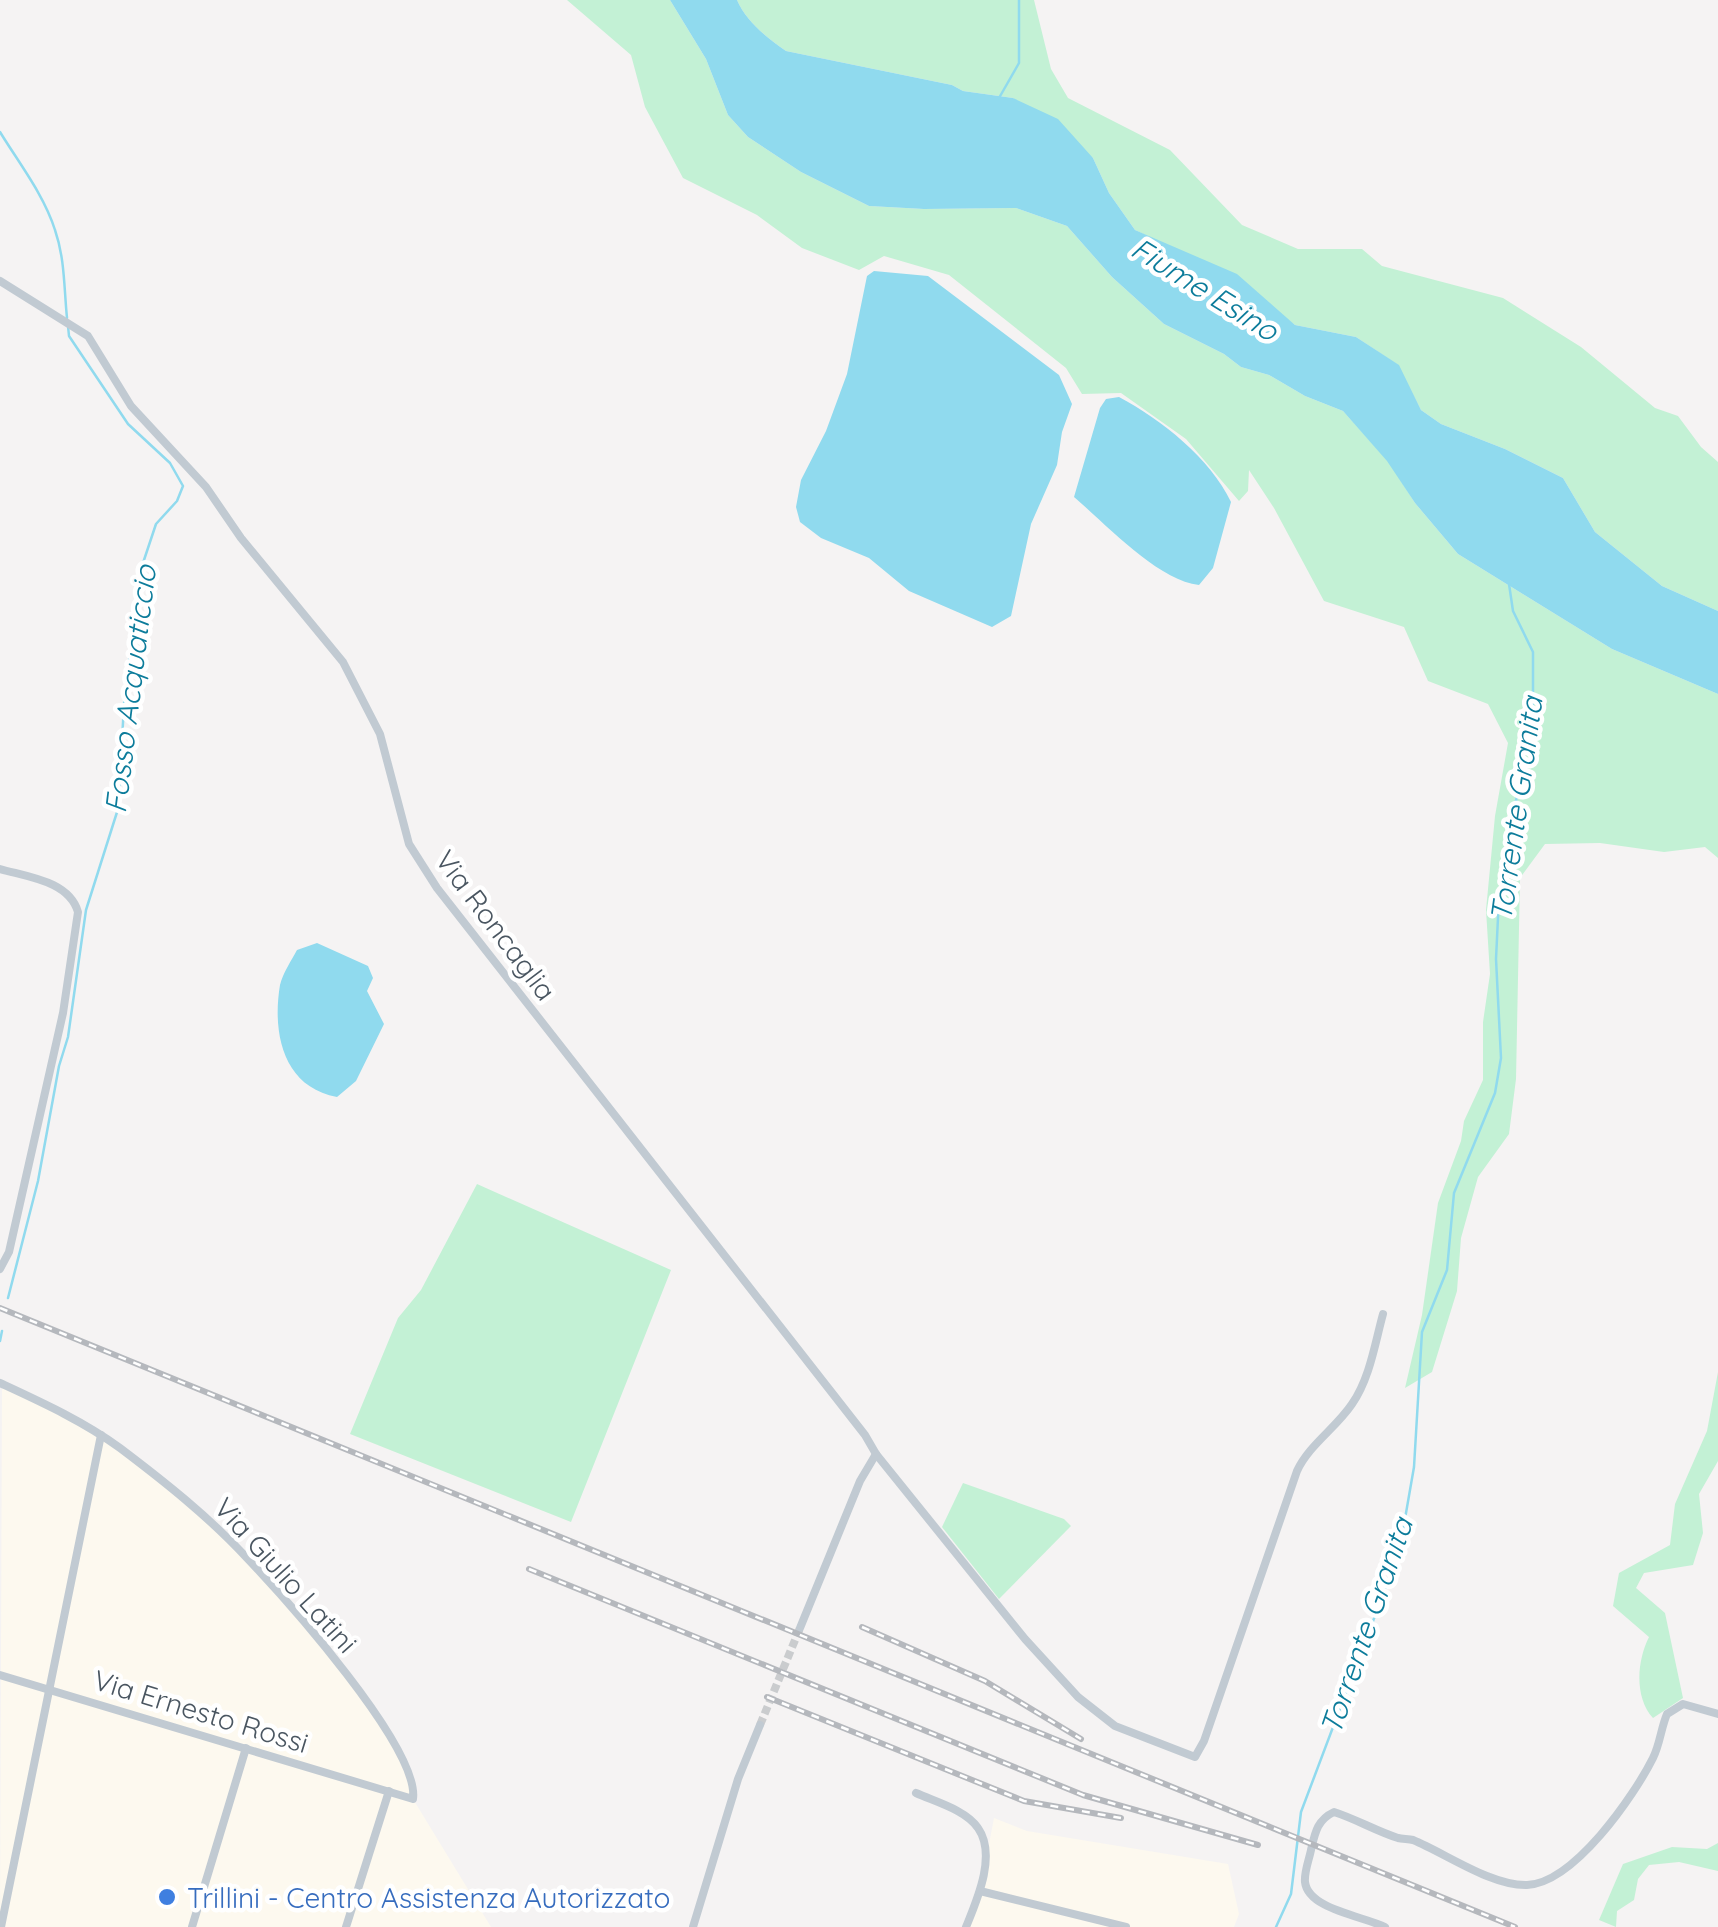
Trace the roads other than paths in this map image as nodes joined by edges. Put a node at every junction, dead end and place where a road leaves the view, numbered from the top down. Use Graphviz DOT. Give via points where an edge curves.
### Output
graph roads {
  1 [pos="0,281"];
  2 [pos="0,868"];
  3 [pos="0,1269"];
  4 [pos="1383,1314"];
  5 [pos="0,1383"];
  6 [pos="101,1435"];
  7 [pos="876,1454"];
  8 [pos="800,1628"];
  9 [pos="0,1675"];
  10 [pos="48,1689"];
  11 [pos="1718,1714"];
  12 [pos="760,1725"];
  13 [pos="246,1748"];
  14 [pos="389,1792"];
  15 [pos="916,1793"];
  16 [pos="980,1891"];
  17 [pos="1070,1913"];
  18 [pos="1,1927"];
  19 [pos="192,1927"];
  20 [pos="346,1927"];
  21 [pos="693,1927"];
  22 [pos="966,1927"];
  23 [pos="1067,1927"];
  24 [pos="1126,1927"];
  25 [pos="1385,1927"];
  1 -- 7 [label="street, Via Roncaglia" via="97,347 132,406 206,487 352,676 384,746 409,844 438,888"];
  2 -- 3 [label="street" via="64,890 78,912 63,1013"];
  4 -- 7 [label="street, Via Roncaglia" via="1359,1393 1297,1471 1195,1757 1114,1726 1078,1697"];
  5 -- 6 [label="street, Via Giulio Latini"];
  6 -- 10 [label="street"];
  6 -- 14 [label="street, Via Giulio Latini" via="178,1493 247,1558 352,1681 412,1780 413,1799"];
  7 -- 8 [label="street"];
  9 -- 10 [label="street, Via Ernesto Rossi"];
  10 -- 13 [label="street, Via Ernesto Rossi"];
  10 -- 18 [label="street"];
  11 -- 25 [label="street" via="1683,1704 1666,1714 1652,1759 1618,1812 1580,1856 1526,1885 1334,1812 1315,1830 1304,1879 1309,1894 1322,1906"];
  12 -- 21 [label="street"];
  13 -- 14 [label="street, Via Ernesto Rossi"];
  13 -- 19 [label="street"];
  14 -- 20 [label="street"];
  15 -- 16 [label="street" via="978,1826 986,1844"];
  16 -- 17 [label="street"];
  16 -- 22 [label="street"];
  17 -- 23 [label="street"];
  17 -- 24 [label="street"];
}
